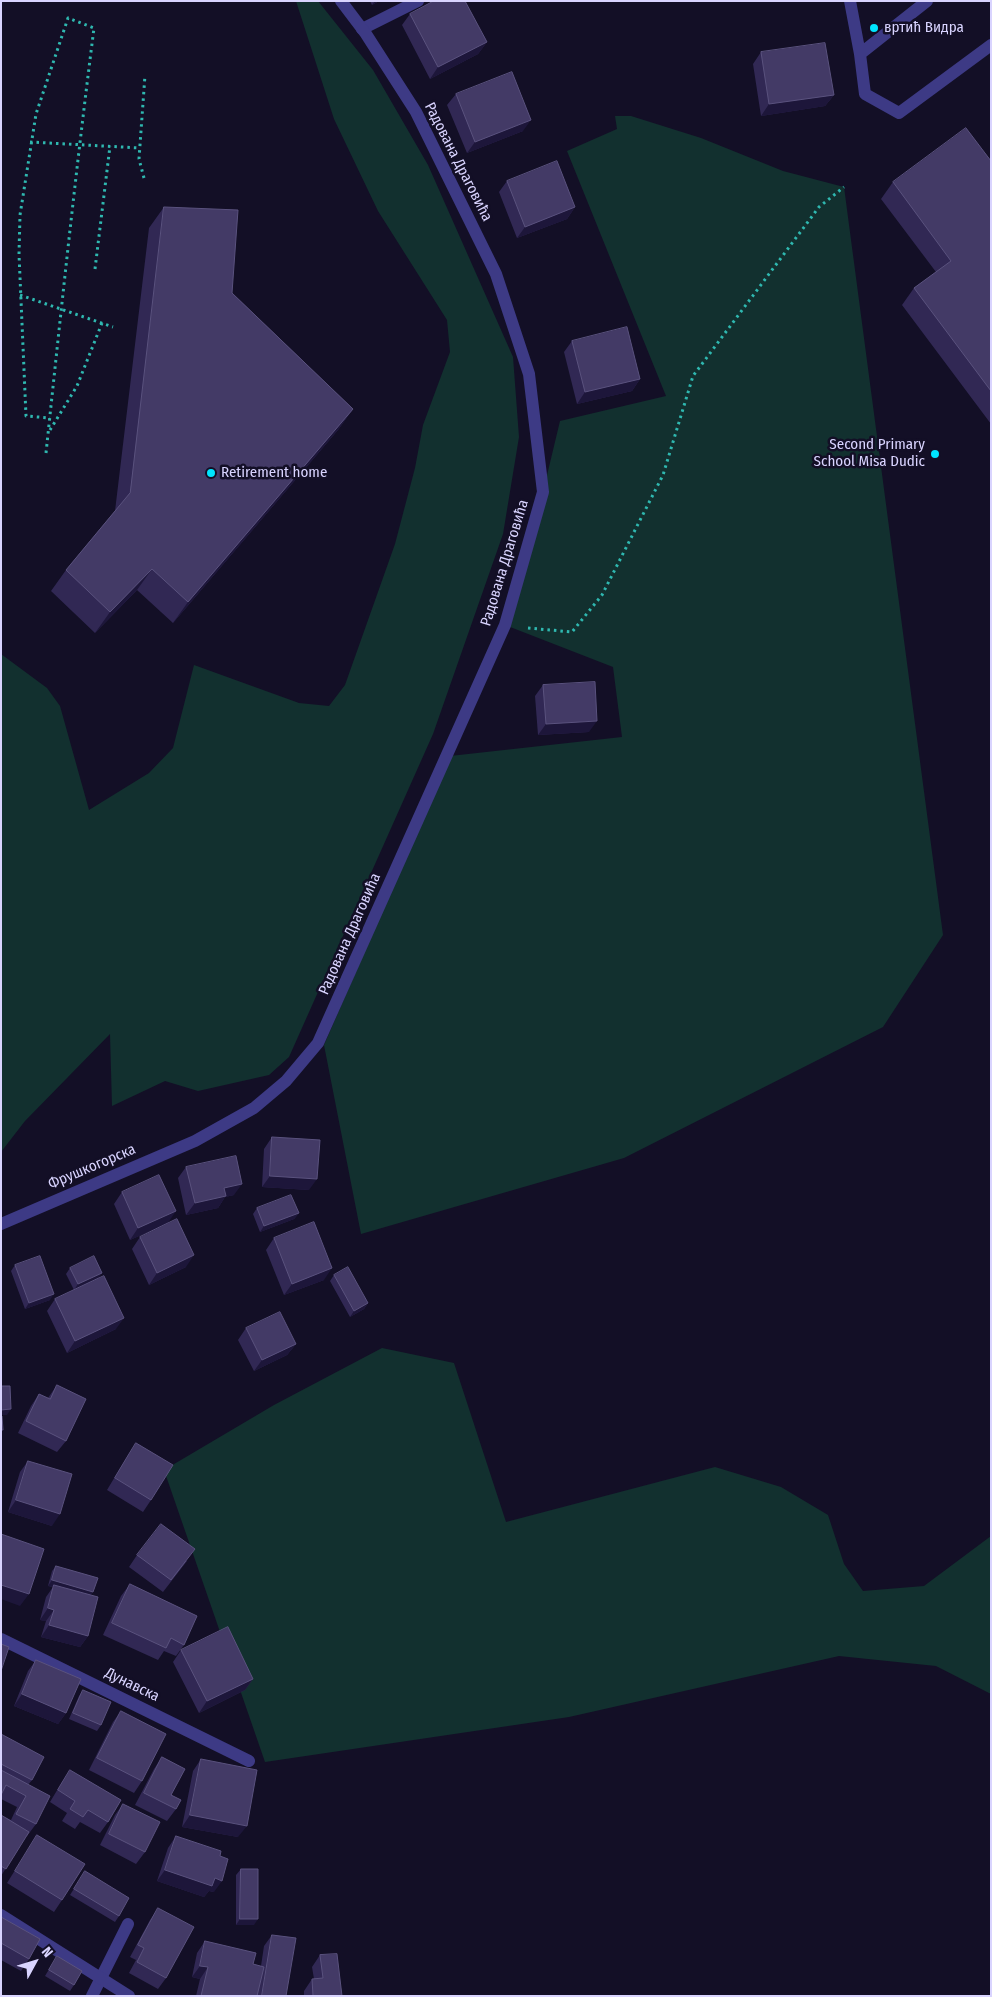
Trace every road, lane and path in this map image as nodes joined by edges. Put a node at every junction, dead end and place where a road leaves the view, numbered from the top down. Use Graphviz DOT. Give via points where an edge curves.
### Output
graph roads {
  1 [pos="342,1"];
  2 [pos="418,1"];
  3 [pos="850,1"];
  4 [pos="927,1"];
  5 [pos="362,29"];
  6 [pos="991,45"];
  7 [pos="860,54"];
  8 [pos="145,74"];
  9 [pos="30,142"];
  10 [pos="79,144"];
  11 [pos="110,146"];
  12 [pos="140,148"];
  13 [pos="144,178"];
  14 [pos="844,187"];
  15 [pos="95,269"];
  16 [pos="20,295"];
  17 [pos="61,310"];
  18 [pos="102,323"];
  19 [pos="113,327"];
  20 [pos="50,418"];
  21 [pos="48,432"];
  22 [pos="46,453"];
  23 [pos="505,625"];
  24 [pos="195,1141"];
  25 [pos="1,1224"];
  26 [pos="1,1639"];
  27 [pos="249,1761"];
  28 [pos="1,1915"];
  29 [pos="128,1924"];
  30 [pos="101,1980"];
  31 [pos="92,1996"];
  32 [pos="129,1996"];
  1 -- 5 [label="street, Радована Драговића"];
  2 -- 5 [label="street"];
  3 -- 7 [label="street"];
  4 -- 7 [label="street"];
  5 -- 23 [label="street, Радована Драговића" via="416,112 464,207 496,274 529,374 543,492"];
  6 -- 7 [label="street" via="899,113 865,94"];
  8 -- 12 [label="path"];
  9 -- 10 [label="path"];
  9 -- 10 [label="path" via="68,18 94,28"];
  9 -- 16 [label="path" via="20,216"];
  10 -- 11 [label="path"];
  10 -- 17 [label="path"];
  11 -- 12 [label="path"];
  11 -- 15 [label="path"];
  12 -- 13 [label="path"];
  14 -- 23 [label="path" via="819,207 693,376 663,474 602,594 572,632"];
  16 -- 17 [label="path"];
  16 -- 20 [label="path" via="26,416"];
  17 -- 18 [label="path"];
  17 -- 20 [label="path"];
  18 -- 19 [label="path"];
  18 -- 21 [label="path" via="77,386"];
  20 -- 21 [label="path"];
  21 -- 22 [label="path"];
  23 -- 24 [label="street, Радована Драговића" via="318,1044 286,1081 254,1108"];
  24 -- 25 [label="street, Фрушкогорска"];
  26 -- 27 [label="street, Дунавска"];
  28 -- 30 [label="street"];
  29 -- 30 [label="street"];
  30 -- 31 [label="street"];
  30 -- 32 [label="street"];
}
